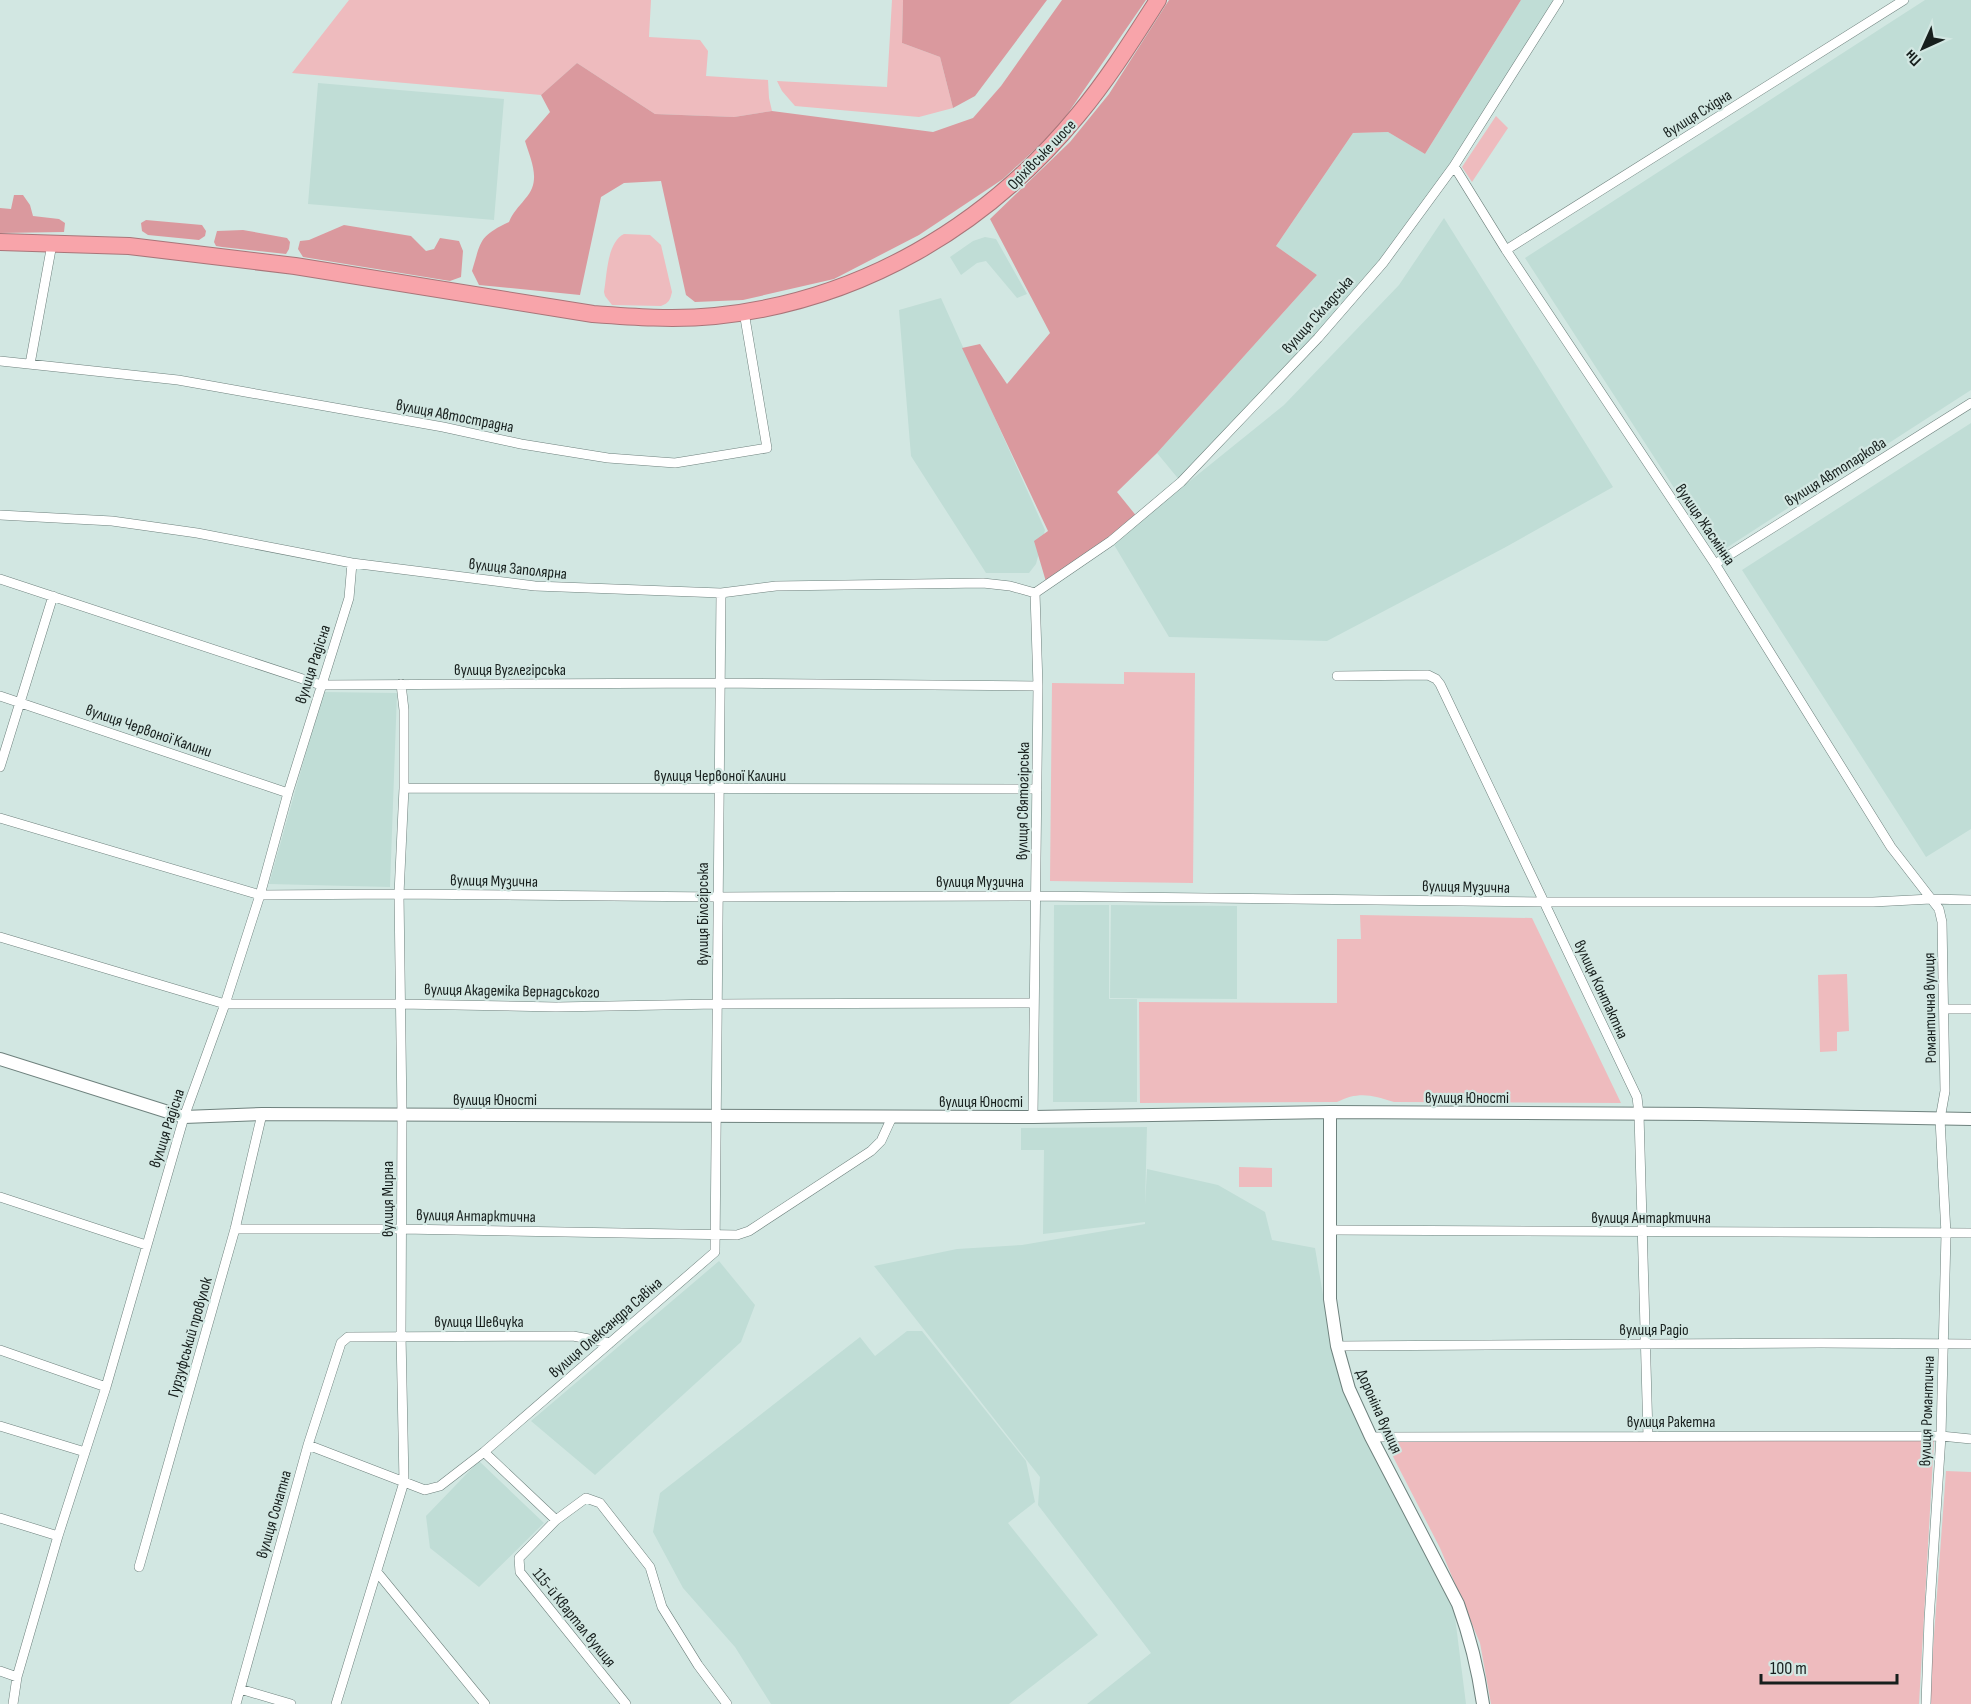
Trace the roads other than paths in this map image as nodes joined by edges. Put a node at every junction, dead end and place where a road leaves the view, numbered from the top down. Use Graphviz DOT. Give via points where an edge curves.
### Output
graph roads {
  1 [pos="1158,0"];
  2 [pos="1559,0"];
  3 [pos="1904,0"];
  4 [pos="1454,166"];
  5 [pos="0,242"];
  6 [pos="52,244"];
  7 [pos="1506,250"];
  8 [pos="744,312"];
  9 [pos="0,361"];
  10 [pos="30,363"];
  11 [pos="1971,403"];
  12 [pos="0,515"];
  13 [pos="352,563"];
  14 [pos="1715,564"];
  15 [pos="0,579"];
  16 [pos="721,593"];
  17 [pos="1035,593"];
  18 [pos="53,596"];
  19 [pos="1337,676"];
  20 [pos="719,683"];
  21 [pos="401,684"];
  22 [pos="321,685"];
  23 [pos="1038,686"];
  24 [pos="0,696"];
  25 [pos="20,702"];
  26 [pos="0,766"];
  27 [pos="404,788"];
  28 [pos="1036,789"];
  29 [pos="718,790"];
  30 [pos="288,793"];
  31 [pos="0,818"];
  32 [pos="399,894"];
  33 [pos="260,896"];
  34 [pos="1036,896"];
  35 [pos="717,897"];
  36 [pos="1931,898"];
  37 [pos="1971,900"];
  38 [pos="1544,902"];
  39 [pos="0,937"];
  40 [pos="1034,1003"];
  41 [pos="225,1004"];
  42 [pos="399,1004"];
  43 [pos="717,1004"];
  44 [pos="1945,1009"];
  45 [pos="1971,1009"];
  46 [pos="0,1059"];
  47 [pos="1330,1112"];
  48 [pos="262,1114"];
  49 [pos="1639,1114"];
  50 [pos="402,1115"];
  51 [pos="716,1116"];
  52 [pos="184,1117"];
  53 [pos="892,1117"];
  54 [pos="1033,1117"];
  55 [pos="1940,1119"];
  56 [pos="1971,1119"];
  57 [pos="0,1197"];
  58 [pos="235,1229"];
  59 [pos="402,1229"];
  60 [pos="1331,1230"];
  61 [pos="1641,1232"];
  62 [pos="1971,1233"];
  63 [pos="1947,1234"];
  64 [pos="716,1235"];
  65 [pos="146,1245"];
  66 [pos="401,1335"];
  67 [pos="348,1337"];
  68 [pos="610,1344"];
  69 [pos="1646,1344"];
  70 [pos="1943,1344"];
  71 [pos="1971,1344"];
  72 [pos="1337,1346"];
  73 [pos="0,1350"];
  74 [pos="106,1387"];
  75 [pos="0,1426"];
  76 [pos="1648,1436"];
  77 [pos="1941,1436"];
  78 [pos="1371,1437"];
  79 [pos="1971,1439"];
  80 [pos="308,1445"];
  81 [pos="85,1452"];
  82 [pos="484,1452"];
  83 [pos="404,1482"];
  84 [pos="0,1518"];
  85 [pos="556,1521"];
  86 [pos="58,1536"];
  87 [pos="139,1567"];
  88 [pos="377,1572"];
  89 [pos="0,1671"];
  90 [pos="18,1677"];
  91 [pos="240,1689"];
  92 [pos="13,1704"];
  93 [pos="236,1704"];
  94 [pos="291,1704"];
  95 [pos="336,1704"];
  96 [pos="485,1704"];
  97 [pos="626,1704"];
  98 [pos="727,1704"];
  99 [pos="1483,1704"];
  100 [pos="1926,1704"];
  1 -- 8 [label="highway, Оріхівське шосе" via="1110,75 1078,116 1003,193 974,216 885,268 824,294"];
  2 -- 4 [label="street, вулиця Складська"];
  3 -- 7 [label="street, вулиця Східна"];
  4 -- 7 [label="street, вулиця Жасмінна"];
  4 -- 17 [label="street, вулиця Складська" via="1383,263 1318,338 1181,482 1110,541"];
  5 -- 6 [label="highway, Оріхівське шосе"];
  6 -- 8 [label="highway, Оріхівське шосе" via="129,246 294,266 592,314 684,317"];
  6 -- 10 [label="street"];
  7 -- 14 [label="street, вулиця Жасмінна"];
  8 -- 10 [label="street, вулиця Автострадна" via="767,448 675,463 608,458 521,444 178,380"];
  9 -- 10 [label="street, вулиця Автострадна"];
  11 -- 14 [label="street, вулиця Автопаркова"];
  12 -- 13 [label="street, вулиця Заполярна" via="112,521"];
  13 -- 16 [label="street, вулиця Заполярна" via="535,586"];
  13 -- 22 [label="street, вулиця Радісна" via="349,598"];
  14 -- 36 [label="street, вулиця Жасмінна" via="1891,847"];
  15 -- 18 [label="street, вулиця Вуглегірська"];
  16 -- 17 [label="street, вулиця Заполярна" via="776,586 983,583"];
  16 -- 20 [label="street, вулиця Білогірська"];
  17 -- 23 [label="street, вулиця Святогірська"];
  18 -- 22 [label="street, вулиця Вуглегірська"];
  18 -- 25 [label="street"];
  19 -- 38 [label="street, вулиця Контактна" via="1428,675 1436,679"];
  20 -- 21 [label="street, вулиця Вуглегірська"];
  20 -- 23 [label="street, вулиця Вуглегірська"];
  20 -- 29 [label="street, вулиця Білогірська"];
  21 -- 22 [label="street, вулиця Вуглегірська"];
  21 -- 27 [label="street, вулиця Мирна"];
  22 -- 30 [label="street, вулиця Радісна"];
  23 -- 28 [label="street, вулиця Святогірська"];
  24 -- 25 [label="street, вулиця Червоної Калини"];
  25 -- 26 [label="street"];
  25 -- 30 [label="street, вулиця Червоної Калини"];
  27 -- 29 [label="street, вулиця Червоної Калини"];
  27 -- 32 [label="street, вулиця Мирна"];
  28 -- 29 [label="street, вулиця Червоної Калини"];
  28 -- 34 [label="street, вулиця Святогірська"];
  29 -- 35 [label="street, вулиця Білогірська"];
  30 -- 33 [label="street, вулиця Радісна"];
  31 -- 33 [label="street, вулиця Музична"];
  32 -- 33 [label="street, вулиця Музична"];
  32 -- 35 [label="street, вулиця Музична"];
  32 -- 42 [label="street, вулиця Мирна"];
  33 -- 41 [label="street, вулиця Радісна"];
  34 -- 35 [label="street, вулиця Музична"];
  34 -- 38 [label="street, вулиця Музична"];
  34 -- 40 [label="street, вулиця Святогірська"];
  35 -- 43 [label="street, вулиця Білогірська"];
  36 -- 37 [label="street, вулиця Музична"];
  36 -- 38 [label="street, вулиця Музична" via="1873,902"];
  36 -- 44 [label="street, Романтична вулиця" via="1942,922"];
  38 -- 49 [label="street, вулиця Контактна" via="1637,1097"];
  39 -- 41 [label="street, вулиця Академіка Вернадського"];
  40 -- 43 [label="street, вулиця Академіка Вернадського"];
  40 -- 54 [label="street, вулиця Святогірська"];
  41 -- 42 [label="street, вулиця Академіка Вернадського"];
  41 -- 52 [label="street, вулиця Радісна"];
  42 -- 43 [label="street, вулиця Академіка Вернадського"];
  42 -- 50 [label="street, вулиця Мирна"];
  43 -- 51 [label="street, вулиця Білогірська"];
  44 -- 45 [label="street"];
  44 -- 55 [label="street, Романтична вулиця" via="1945,1091"];
  46 -- 52 [label="street, вулиця Юності"];
  47 -- 49 [label="street, вулиця Юності"];
  47 -- 54 [label="street, вулиця Юності"];
  47 -- 60 [label="street, Дороніна вулиця"];
  48 -- 50 [label="street, вулиця Юності"];
  48 -- 52 [label="street, вулиця Юності"];
  48 -- 58 [label="street, Гурзуфський провулок"];
  49 -- 55 [label="street, вулиця Юності"];
  49 -- 61 [label="street, вулиця Контактна"];
  50 -- 51 [label="street, вулиця Юності"];
  50 -- 59 [label="street, вулиця Мирна"];
  51 -- 53 [label="street, вулиця Юності"];
  51 -- 64 [label="street, вулиця Білогірська"];
  52 -- 65 [label="street, вулиця Радісна"];
  53 -- 54 [label="street, вулиця Юності"];
  53 -- 64 [label="street" via="872,1151 748,1231"];
  55 -- 56 [label="street, вулиця Юності"];
  55 -- 63 [label="street, вулиця Романтична"];
  57 -- 65 [label="street"];
  58 -- 59 [label="street, вулиця Антарктична"];
  58 -- 87 [label="street, Гурзуфський провулок"];
  59 -- 64 [label="street, вулиця Антарктична"];
  59 -- 66 [label="street, вулиця Мирна"];
  60 -- 61 [label="street, вулиця Антарктична"];
  60 -- 72 [label="street, Дороніна вулиця" via="1330,1299"];
  61 -- 63 [label="street, вулиця Антарктична"];
  61 -- 69 [label="street, вулиця Контактна"];
  62 -- 63 [label="street, вулиця Антарктична"];
  63 -- 70 [label="street, вулиця Романтична"];
  64 -- 68 [label="street, вулиця Олександра Савіна" via="715,1251"];
  65 -- 74 [label="street, вулиця Радісна"];
  66 -- 67 [label="street, вулиця Шевчука"];
  66 -- 68 [label="street, вулиця Шевчука" via="573,1336"];
  66 -- 83 [label="street, вулиця Мирна"];
  67 -- 80 [label="street, вулиця Сонатна" via="337,1352"];
  68 -- 82 [label="street, вулиця Олександра Савіна"];
  69 -- 70 [label="street, вулиця Радіо"];
  69 -- 72 [label="street, вулиця Радіо"];
  69 -- 76 [label="street, вулиця Контактна"];
  70 -- 71 [label="street, вулиця Радіо"];
  70 -- 77 [label="street, вулиця Романтична"];
  72 -- 78 [label="street, Дороніна вулиця" via="1349,1389"];
  73 -- 74 [label="street"];
  74 -- 81 [label="street, вулиця Радісна"];
  75 -- 81 [label="street"];
  76 -- 77 [label="street, вулиця Ракетна"];
  76 -- 78 [label="street, вулиця Ракетна"];
  77 -- 79 [label="street, вулиця Ракетна"];
  77 -- 100 [label="street, вулиця Романтична"];
  78 -- 99 [label="street, Дороніна вулиця" via="1458,1604 1478,1666"];
  80 -- 83 [label="street, вулиця Олександра Савіна"];
  80 -- 91 [label="street, вулиця Сонатна"];
  81 -- 86 [label="street, вулиця Радісна"];
  82 -- 83 [label="street, вулиця Олександра Савіна" via="440,1486 425,1490"];
  82 -- 85 [label="street"];
  83 -- 88 [label="street, вулиця Мирна"];
  84 -- 86 [label="street"];
  85 -- 97 [label="street, 115-й Квартал вулиця" via="519,1558 520,1572"];
  85 -- 98 [label="street, 115-й Квартал вулиця" via="586,1498 600,1503 650,1567 662,1607"];
  86 -- 90 [label="street, вулиця Радісна"];
  88 -- 95 [label="street, вулиця Мирна"];
  88 -- 96 [label="street"];
  89 -- 90 [label="street"];
  90 -- 92 [label="street, вулиця Радісна"];
  91 -- 93 [label="street, вулиця Сонатна"];
  91 -- 94 [label="street"];
}
